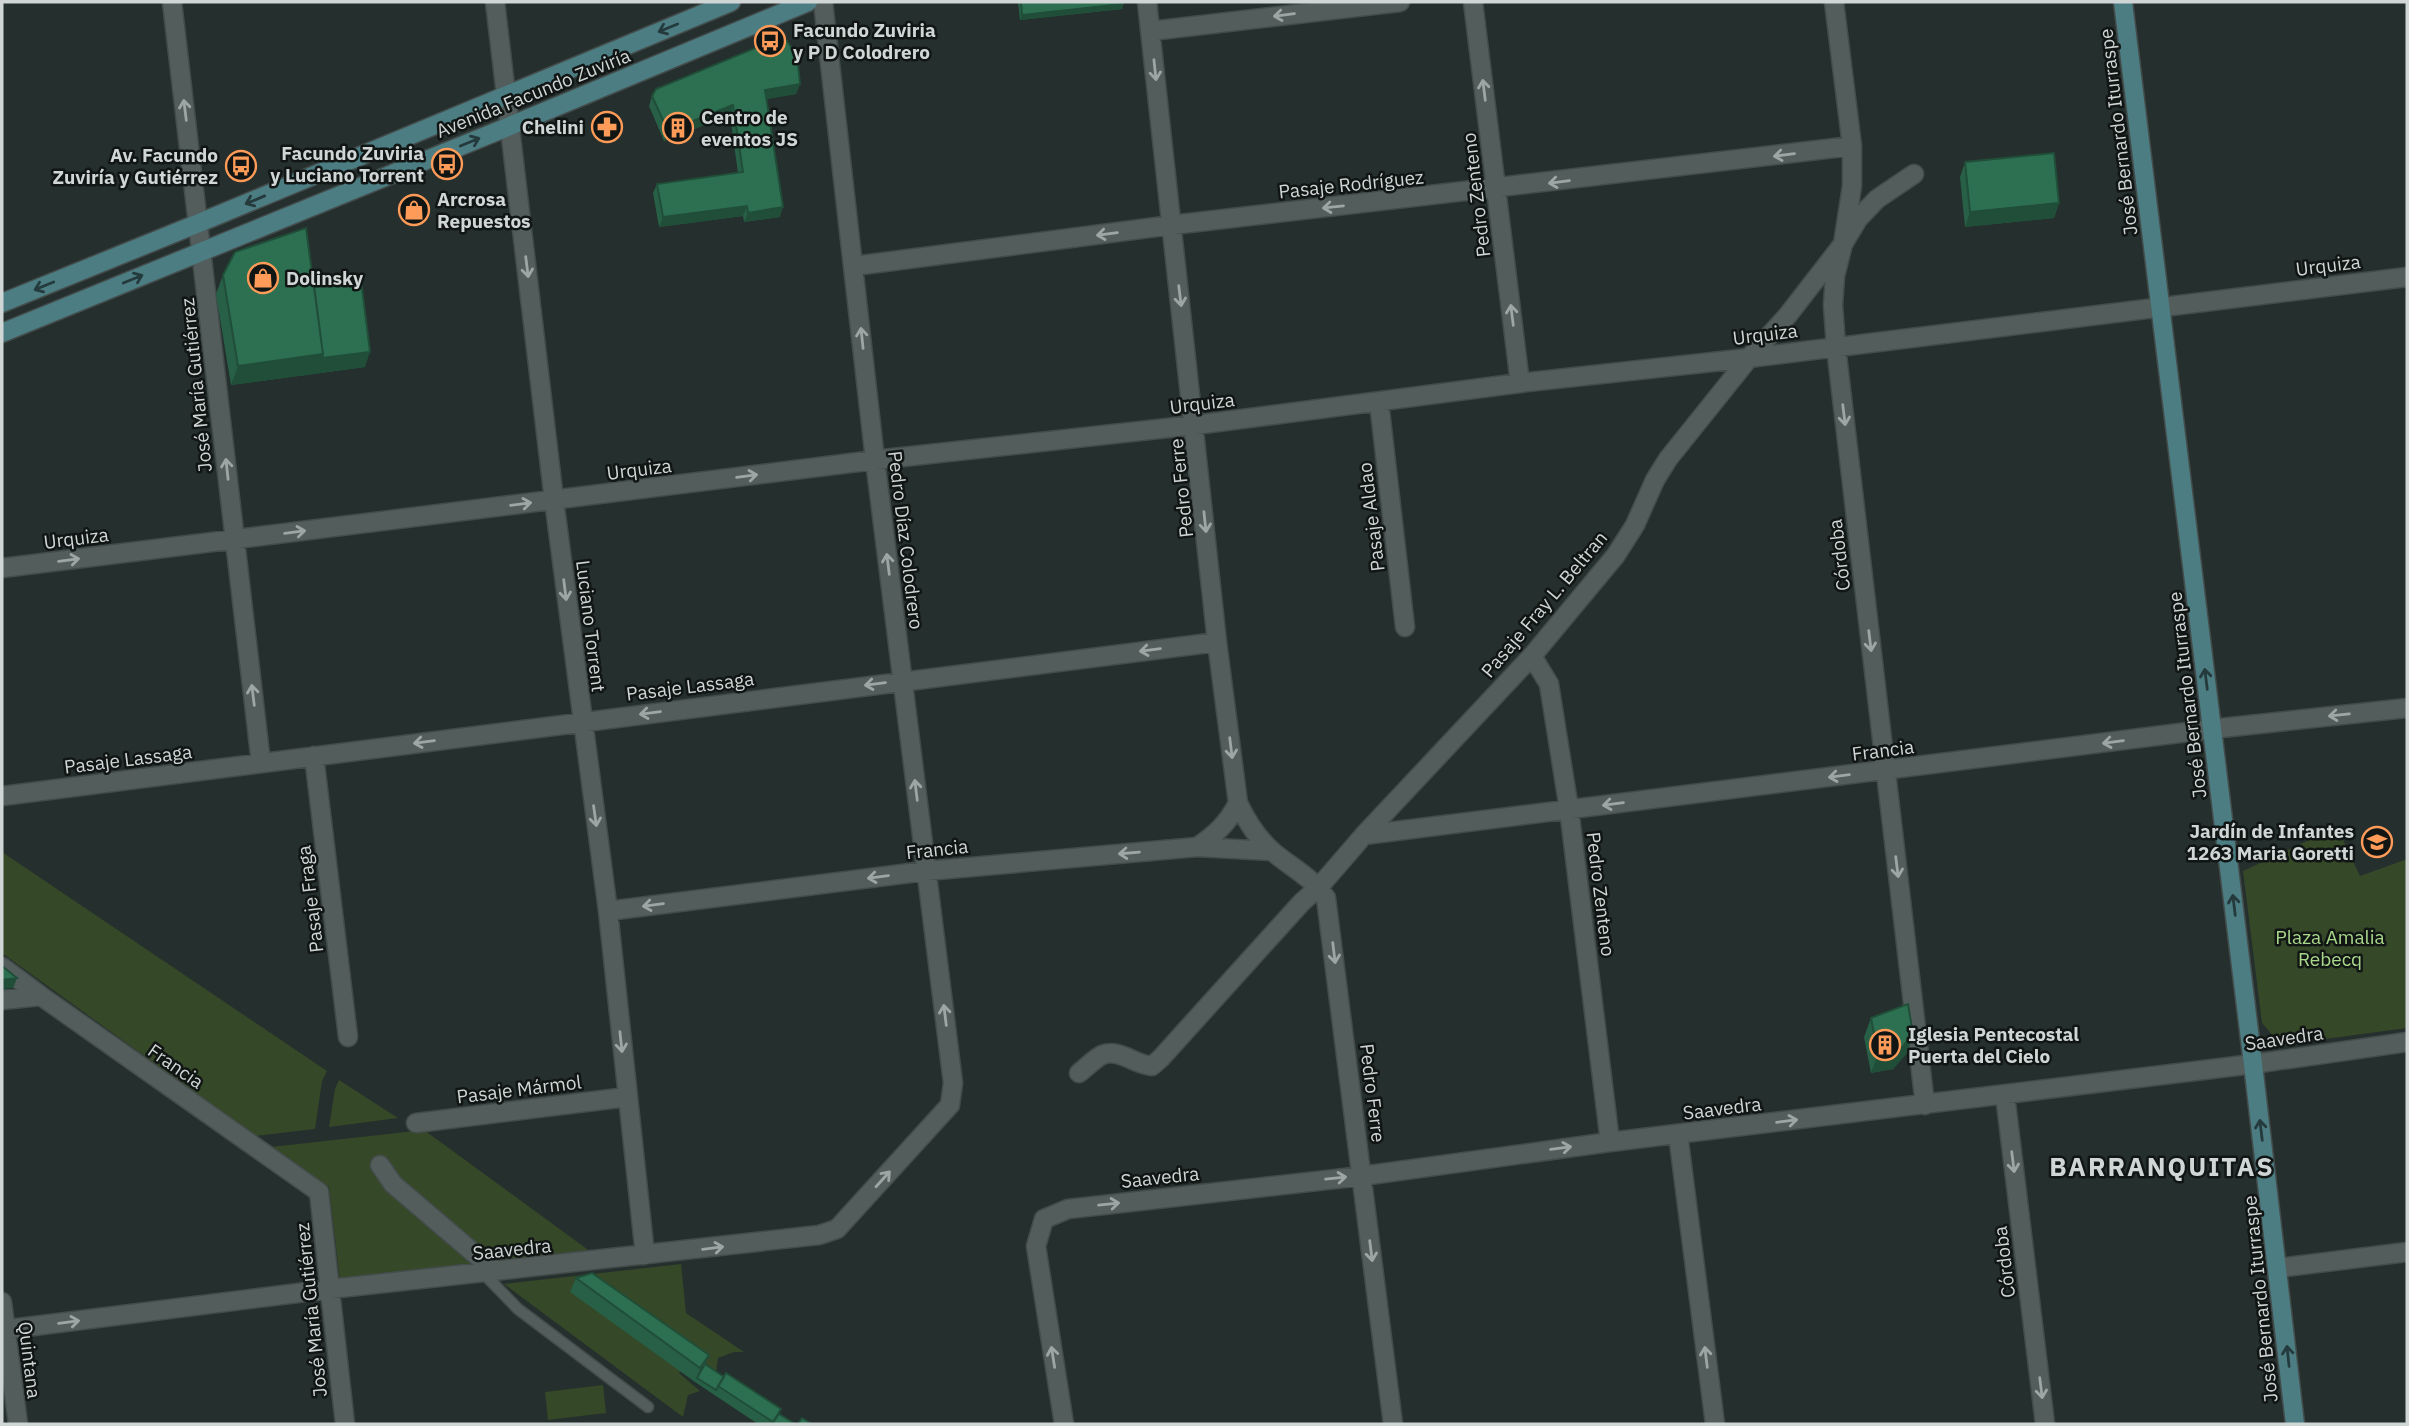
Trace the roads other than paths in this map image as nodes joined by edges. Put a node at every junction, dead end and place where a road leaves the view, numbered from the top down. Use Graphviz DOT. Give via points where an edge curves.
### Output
graph roads {
  1 [pos="173,2"];
  2 [pos="495,2"];
  3 [pos="731,2"];
  4 [pos="808,2"];
  5 [pos="823,2"];
  6 [pos="1147,2"];
  7 [pos="1400,2"];
  8 [pos="1473,2"];
  9 [pos="1834,2"];
  10 [pos="2123,2"];
  11 [pos="1151,31"];
  12 [pos="506,95"];
  13 [pos="510,126"];
  14 [pos="1852,146"];
  15 [pos="1914,174"];
  16 [pos="1497,189"];
  17 [pos="199,223"];
  18 [pos="1172,225"];
  19 [pos="1843,244"];
  20 [pos="202,251"];
  21 [pos="854,266"];
  22 [pos="2407,277"];
  23 [pos="2,303"];
  24 [pos="2161,306"];
  25 [pos="2,333"];
  26 [pos="1836,347"];
  27 [pos="1749,358"];
  28 [pos="1520,383"];
  29 [pos="1379,402"];
  30 [pos="1195,425"];
  31 [pos="875,460"];
  32 [pos="554,500"];
  33 [pos="235,539"];
  34 [pos="2,568"];
  35 [pos="1405,627"];
  36 [pos="1217,642"];
  37 [pos="1532,656"];
  38 [pos="903,680"];
  39 [pos="2407,708"];
  40 [pos="583,721"];
  41 [pos="2212,729"];
  42 [pos="314,756"];
  43 [pos="261,763"];
  44 [pos="1886,771"];
  45 [pos="2,796"];
  46 [pos="1238,803"];
  47 [pos="1569,809"];
  48 [pos="1364,835"];
  49 [pos="1197,847"];
  50 [pos="1272,851"];
  51 [pos="926,871"];
  52 [pos="1319,887"];
  53 [pos="608,911"];
  54 [pos="2,967"];
  55 [pos="41,996"];
  56 [pos="2,1000"];
  57 [pos="348,1037"];
  58 [pos="2407,1042"];
  59 [pos="2253,1064"];
  60 [pos="1079,1073"];
  61 [pos="953,1083"];
  62 [pos="2005,1095"];
  63 [pos="627,1097"];
  64 [pos="1925,1105"];
  65 [pos="416,1123"];
  66 [pos="1678,1134"];
  67 [pos="1610,1142"];
  68 [pos="380,1165"];
  69 [pos="1362,1175"];
  70 [pos="319,1192"];
  71 [pos="2407,1252"];
  72 [pos="645,1255"];
  73 [pos="2278,1268"];
  74 [pos="490,1273"];
  75 [pos="330,1289"];
  76 [pos="2,1302"];
  77 [pos="3,1330"];
  78 [pos="648,1407"];
  79 [pos="18,1424"];
  80 [pos="345,1424"];
  81 [pos="1064,1424"];
  82 [pos="1393,1424"];
  83 [pos="1715,1424"];
  84 [pos="2045,1424"];
  85 [pos="2295,1424"];
  17 -- 1 [label="street, José María Gutiérrez, one-way"];
  2 -- 12 [label="street, Luciano Torrent"];
  3 -- 12 [label="main road, Avenida Facundo Zuviría, one-way"];
  4 -- 13 [label="main road, Avenida Facundo Zuviría"];
  5 -- 21 [label="street, Pedro Díaz Colodrero"];
  6 -- 11 [label="street, Pedro Ferre"];
  7 -- 11 [label="street, one-way"];
  16 -- 8 [label="street, Pedro Zenteno, one-way"];
  9 -- 14 [label="street, Córdoba"];
  10 -- 24 [label="main road, José Bernardo Iturraspe"];
  11 -- 18 [label="street, Pedro Ferre, one-way"];
  12 -- 13 [label="street, Luciano Torrent"];
  12 -- 17 [label="main road, Avenida Facundo Zuviría, one-way"];
  20 -- 13 [label="main road, Avenida Facundo Zuviría, one-way"];
  13 -- 32 [label="street, Luciano Torrent, one-way"];
  14 -- 16 [label="street, Pasaje Rodríguez, one-way"];
  14 -- 19 [label="street, Córdoba" via="1853,186"];
  15 -- 19 [label="street, Pasaje Fray L. Beltran" via="1877,199"];
  16 -- 18 [label="street, Pasaje Rodríguez, one-way"];
  28 -- 16 [label="street, Pedro Zenteno, one-way"];
  17 -- 20 [label="street, José María Gutiérrez"];
  17 -- 23 [label="main road, Avenida Facundo Zuviría, one-way"];
  18 -- 21 [label="street, Pasaje Rodríguez, one-way"];
  18 -- 30 [label="street, Pedro Ferre, one-way"];
  19 -- 26 [label="street, Córdoba" via="1833,305"];
  19 -- 27 [label="street, Pasaje Fray L. Beltran"];
  25 -- 20 [label="main road, Avenida Facundo Zuviría, one-way"];
  33 -- 20 [label="street, José María Gutiérrez, one-way"];
  31 -- 21 [label="street, Pedro Díaz Colodrero, one-way"];
  22 -- 24 [label="street, Urquiza"];
  24 -- 26 [label="street, Urquiza"];
  41 -- 24 [label="main road, José Bernardo Iturraspe, one-way"];
  26 -- 27 [label="street, Urquiza"];
  26 -- 44 [label="street, Córdoba, one-way"];
  27 -- 28 [label="street, Urquiza"];
  27 -- 37 [label="street, Pasaje Fray L. Beltran" via="1668,459 1616,555"];
  28 -- 29 [label="street, Urquiza"];
  29 -- 30 [label="street, Urquiza"];
  29 -- 35 [label="street, Pasaje Aldao"];
  30 -- 31 [label="street, Urquiza"];
  30 -- 36 [label="street, Pedro Ferre, one-way"];
  32 -- 31 [label="street, Urquiza, one-way"];
  38 -- 31 [label="street, Pedro Díaz Colodrero, one-way"];
  33 -- 32 [label="street, Urquiza, one-way"];
  32 -- 40 [label="street, Luciano Torrent, one-way"];
  34 -- 33 [label="street, Urquiza, one-way"];
  43 -- 33 [label="street, José María Gutiérrez, one-way"];
  36 -- 38 [label="street, Pasaje Lassaga, one-way"];
  36 -- 46 [label="street, Pedro Ferre, one-way"];
  37 -- 47 [label="street, Pedro Zenteno" via="1549,684"];
  37 -- 48 [label="street, Pasaje Fray L. Beltran"];
  38 -- 40 [label="street, Pasaje Lassaga, one-way"];
  51 -- 38 [label="street, Pedro Díaz Colodrero, one-way"];
  39 -- 41 [label="street, Francia, one-way"];
  40 -- 42 [label="street, Pasaje Lassaga, one-way"];
  40 -- 53 [label="street, Luciano Torrent, one-way"];
  41 -- 44 [label="street, Francia, one-way"];
  59 -- 41 [label="main road, José Bernardo Iturraspe, one-way"];
  42 -- 43 [label="street, Pasaje Lassaga"];
  42 -- 57 [label="street, Pasaje Fraga"];
  43 -- 45 [label="street, Pasaje Lassaga"];
  44 -- 47 [label="street, Francia, one-way"];
  44 -- 64 [label="street, Córdoba, one-way"];
  46 -- 49 [label="street" via="1230,819"];
  46 -- 50 [label="street, Pedro Ferre" via="1250,827"];
  47 -- 48 [label="street, Francia"];
  47 -- 67 [label="street, Pedro Zenteno"];
  48 -- 52 [label="street, Pasaje Fray L. Beltran"];
  49 -- 50 [label="street, Francia"];
  49 -- 51 [label="street, Francia, one-way"];
  50 -- 52 [label="street, Pedro Ferre"];
  51 -- 53 [label="street, Francia, one-way"];
  61 -- 51 [label="street, Pedro Díaz Colodrero, one-way"];
  52 -- 60 [label="street, Pasaje Fray L. Beltran" via="1152,1066 1114,1053 1102,1055"];
  52 -- 69 [label="street, Pedro Ferre, one-way" via="1329,911"];
  53 -- 63 [label="street, Luciano Torrent, one-way"];
  54 -- 55 [label="street, Francia"];
  55 -- 56 [label="street"];
  55 -- 70 [label="street, Francia"];
  58 -- 59 [label="street, Saavedra"];
  59 -- 62 [label="street, Saavedra"];
  73 -- 59 [label="main road, José Bernardo Iturraspe, one-way"];
  72 -- 61 [label="street, Saavedra, one-way" via="819,1235 837,1229 950,1105"];
  62 -- 64 [label="street, Saavedra"];
  62 -- 84 [label="street, Córdoba, one-way"];
  63 -- 65 [label="street, Pasaje Mármol"];
  63 -- 72 [label="street, Luciano Torrent"];
  66 -- 64 [label="street, Saavedra, one-way"];
  66 -- 67 [label="street, Saavedra"];
  83 -- 66 [label="street, one-way"];
  69 -- 67 [label="street, Saavedra, one-way"];
  68 -- 74 [label="street" via="393,1184"];
  81 -- 69 [label="street, Saavedra, one-way" via="1036,1247 1044,1219 1068,1209"];
  69 -- 82 [label="street, Pedro Ferre, one-way"];
  70 -- 75 [label="street, José María Gutiérrez"];
  71 -- 73 [label="street"];
  72 -- 74 [label="street, Saavedra"];
  85 -- 73 [label="main road, José Bernardo Iturraspe, one-way"];
  74 -- 75 [label="street, Saavedra"];
  74 -- 78 [label="lane" via="518,1309"];
  77 -- 75 [label="street, Saavedra, one-way"];
  75 -- 80 [label="street, José María Gutiérrez"];
  76 -- 77 [label="street, Quintana"];
  77 -- 79 [label="street, Quintana"];
}
